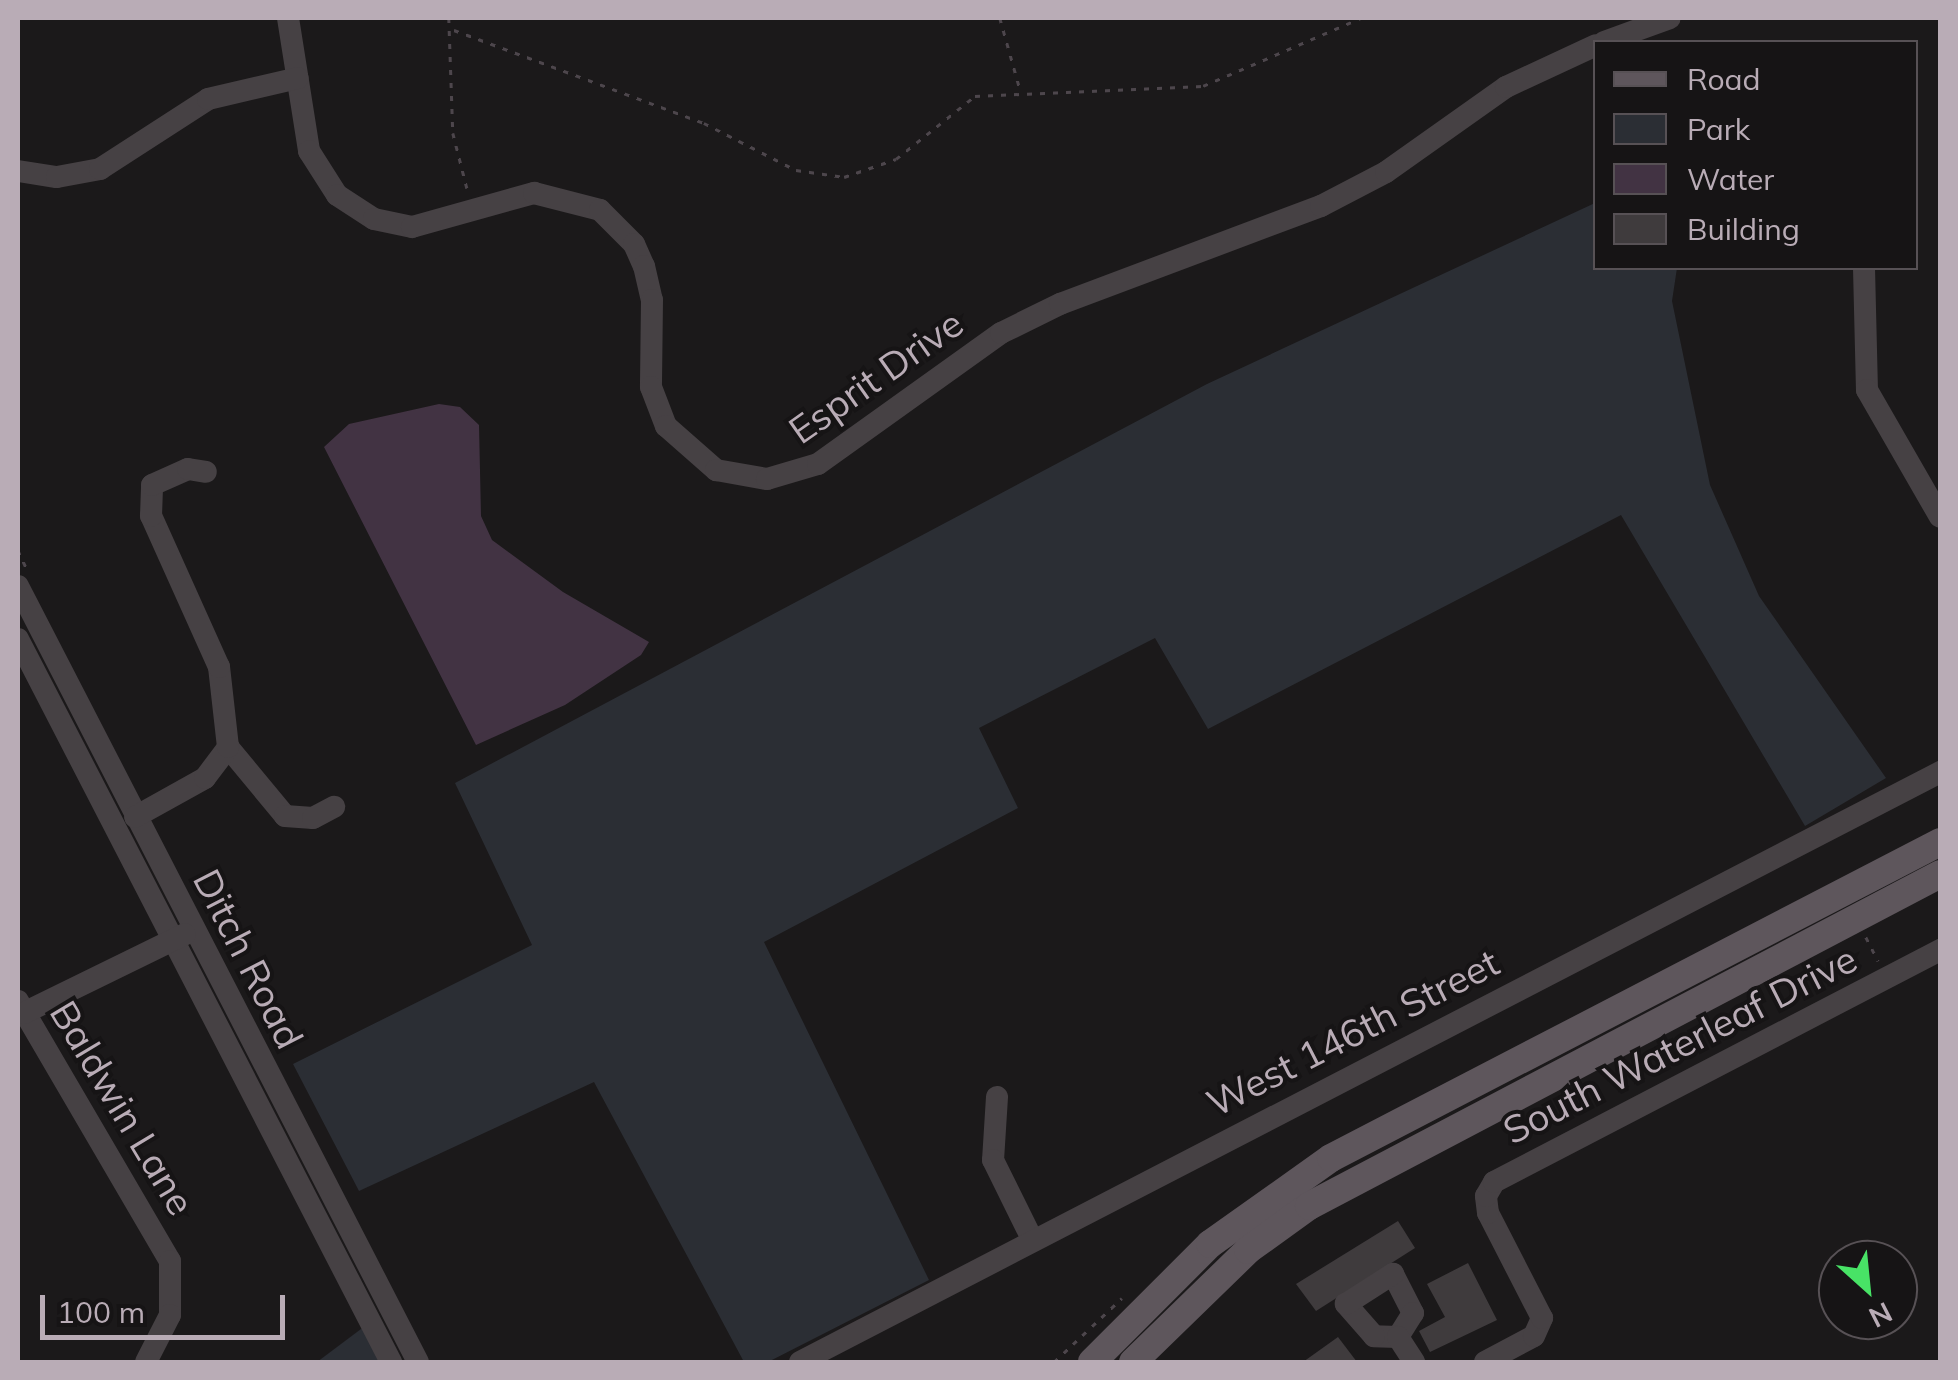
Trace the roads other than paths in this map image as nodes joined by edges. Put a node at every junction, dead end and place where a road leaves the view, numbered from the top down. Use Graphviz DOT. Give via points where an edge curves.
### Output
graph roads {
  1 [pos="288,18"];
  2 [pos="1670,18"];
  3 [pos="1610,40"];
  4 [pos="1593,46"];
  5 [pos="298,78"];
  6 [pos="18,171"];
  7 [pos="1864,270"];
  8 [pos="206,472"];
  9 [pos="1940,517"];
  10 [pos="18,586"];
  11 [pos="18,639"];
  12 [pos="228,746"];
  13 [pos="1940,772"];
  14 [pos="334,807"];
  15 [pos="136,817"];
  16 [pos="1940,842"];
  17 [pos="1940,874"];
  18 [pos="193,930"];
  19 [pos="171,941"];
  20 [pos="1940,950"];
  21 [pos="21,1007"];
  22 [pos="997,1097"];
  23 [pos="1032,1242"];
  24 [pos="1398,1337"];
  25 [pos="146,1362"];
  26 [pos="391,1362"];
  27 [pos="418,1362"];
  28 [pos="800,1362"];
  29 [pos="1092,1362"];
  30 [pos="1133,1362"];
  31 [pos="1414,1362"];
  32 [pos="1485,1362"];
  1 -- 5 [label="street, Esprit Drive"];
  2 -- 3 [label="street"];
  4 -- 5 [label="street, Esprit Drive" via="1506,87 1386,172 1321,206 1000,333 818,464 781,476 716,470 666,426 652,387 650,284 634,244 619,227 576,200 534,193 412,227 354,209 310,152"];
  5 -- 6 [label="street" via="208,99 100,169 57,177"];
  7 -- 9 [label="street" via="1867,390"];
  8 -- 12 [label="street" via="188,469 152,484 151,516 219,667"];
  10 -- 15 [label="street, Ditch Road"];
  11 -- 19 [label="street, Ditch Road"];
  12 -- 14 [label="street" via="284,816 313,818"];
  12 -- 15 [label="street" via="205,778"];
  13 -- 23 [label="street, West 146th Street"];
  15 -- 18 [label="street, Ditch Road"];
  16 -- 29 [label="main road" via="1331,1158 1210,1244"];
  17 -- 30 [label="main road" via="1309,1206 1248,1250"];
  18 -- 19 [label="street"];
  18 -- 27 [label="street, Ditch Road"];
  19 -- 21 [label="street"];
  19 -- 26 [label="street, Ditch Road"];
  20 -- 32 [label="street, South Waterleaf Drive" via="1494,1182 1486,1196 1488,1213 1542,1318 1534,1336"];
  21 -- 25 [label="street, Baldwin Lane" via="170,1262 170,1315"];
  22 -- 23 [label="street" via="993,1160"];
  23 -- 28 [label="street, West 146th Street"];
  24 -- 31 [label="street"];
}
